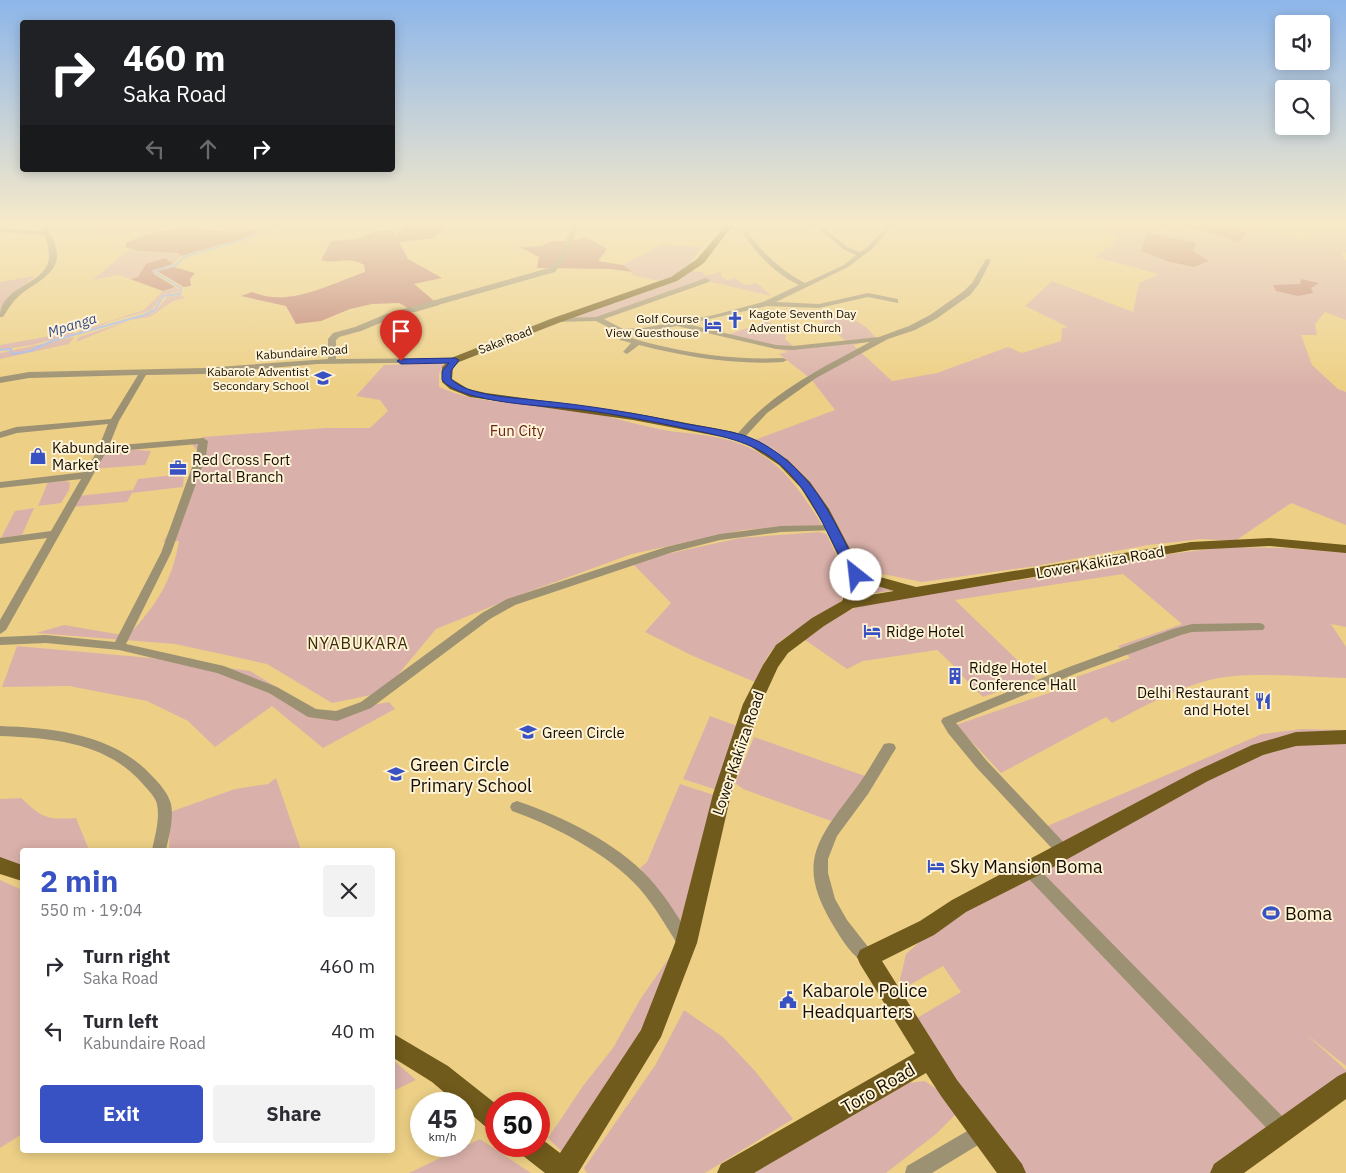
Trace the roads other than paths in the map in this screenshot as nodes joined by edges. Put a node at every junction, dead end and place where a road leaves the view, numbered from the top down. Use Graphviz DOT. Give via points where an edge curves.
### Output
graph roads {
  1 [pos="38,278"];
  2 [pos="527,278"];
  3 [pos="677,278"];
  4 [pos="790,278"];
  5 [pos="820,278"];
  6 [pos="979,278"];
  7 [pos="706,280"];
  8 [pos="804,285"];
  9 [pos="895,301"];
  10 [pos="766,304"];
  11 [pos="0,315"];
  12 [pos="597,319"];
  13 [pos="557,320"];
  14 [pos="678,324"];
  15 [pos="622,331"];
  16 [pos="885,338"];
  17 [pos="638,342"];
  18 [pos="627,352"];
  19 [pos="455,360"];
  20 [pos="783,360"];
  21 [pos="332,361"];
  22 [pos="144,372"];
  23 [pos="0,380"];
  24 [pos="114,421"];
  25 [pos="0,435"];
  26 [pos="740,437"];
  27 [pos="102,449"];
  28 [pos="87,475"];
  29 [pos="0,485"];
  30 [pos="831,528"];
  31 [pos="54,534"];
  32 [pos="0,541"];
  33 [pos="1346,549"];
  34 [pos="856,575"];
  35 [pos="917,592"];
  36 [pos="849,604"];
  37 [pos="1259,627"];
  38 [pos="0,630"];
  39 [pos="0,641"];
  40 [pos="119,646"];
  41 [pos="0,731"];
  42 [pos="1346,737"];
  43 [pos="889,748"];
  44 [pos="517,807"];
  45 [pos="159,848"];
  46 [pos="1064,852"];
  47 [pos="0,865"];
  48 [pos="1030,870"];
  49 [pos="20,872"];
  50 [pos="686,943"];
  51 [pos="868,957"];
  52 [pos="395,1046"];
  53 [pos="930,1058"];
  54 [pos="1346,1084"];
  55 [pos="485,1110"];
  56 [pos="980,1132"];
  57 [pos="1283,1132"];
  58 [pos="545,1157"];
  59 [pos="564,1172"];
  60 [pos="730,1173"];
  61 [pos="914,1173"];
  62 [pos="1013,1173"];
  63 [pos="1223,1173"];
  1 -- 11 [label="street" via="16,295"];
  2 -- 21 [label="street" via="389,316 358,330 336,335 332,339"];
  3 -- 13 [label="main road, Saka Road"];
  4 -- 8 [label="street"];
  5 -- 8 [label="street"];
  6 -- 16 [label="street" via="967,294 919,325"];
  7 -- 12 [label="street"];
  8 -- 10 [label="street"];
  9 -- 10 [label="street" via="868,295 819,306"];
  10 -- 14 [label="street"];
  12 -- 13 [label="street"];
  12 -- 15 [label="street"];
  13 -- 19 [label="main road, Saka Road"];
  14 -- 15 [label="street"];
  14 -- 16 [label="street" via="784,348"];
  15 -- 17 [label="street" via="620,336"];
  16 -- 26 [label="street" via="813,376 764,411"];
  17 -- 18 [label="street"];
  17 -- 20 [label="street" via="743,361"];
  19 -- 21 [label="street, Kabundaire Road"];
  19 -- 26 [label="main road" via="448,367 446,380 468,391 498,398 587,408"];
  21 -- 22 [label="street, Kabundaire Road" via="213,371"];
  22 -- 23 [label="street, Kabundaire Road"];
  22 -- 24 [label="street"];
  24 -- 25 [label="street" via="16,430"];
  24 -- 27 [label="street"];
  26 -- 30 [label="main road" via="779,458 797,475"];
  27 -- 28 [label="street"];
  27 -- 40 [label="street" via="203,441 201,456 166,553"];
  28 -- 29 [label="street"];
  28 -- 31 [label="street"];
  30 -- 34 [label="main road"];
  30 -- 40 [label="street" via="781,529 720,537 644,557 511,602 486,616 366,706 337,716 314,714 273,690 220,669"];
  31 -- 32 [label="street"];
  31 -- 38 [label="street"];
  33 -- 35 [label="main road, Lower Kakiiza Road" via="1269,542 1191,546"];
  34 -- 35 [label="main road"];
  34 -- 36 [label="main road"];
  35 -- 36 [label="main road, Lower Kakiiza Road"];
  36 -- 50 [label="main road, Lower Kakiiza Road" via="782,649 752,704 722,794"];
  37 -- 46 [label="street" via="1192,628 1177,632 948,720 952,730"];
  39 -- 40 [label="street" via="46,639"];
  41 -- 45 [label="street" via="40,733 82,741 123,756 136,765 164,804"];
  42 -- 46 [label="main road" via="1296,739 1258,750 1202,776"];
  43 -- 51 [label="street" via="866,786 834,827 821,858 824,891 855,944"];
  44 -- 50 [label="street" via="539,814 612,856 640,879"];
  46 -- 48 [label="main road"];
  47 -- 49 [label="main road"];
  48 -- 51 [label="main road"];
  48 -- 57 [label="street"];
  50 -- 59 [label="main road, Lower Kakiiza Road" via="650,1037"];
  51 -- 53 [label="main road"];
  52 -- 55 [label="main road" via="440,1074"];
  53 -- 56 [label="main road, Toro Road"];
  53 -- 60 [label="main road, Toro Road"];
  54 -- 57 [label="main road"];
  56 -- 61 [label="street"];
  56 -- 62 [label="main road, Toro Road"];
  57 -- 63 [label="main road"];
  58 -- 59 [label="main road"];
}
